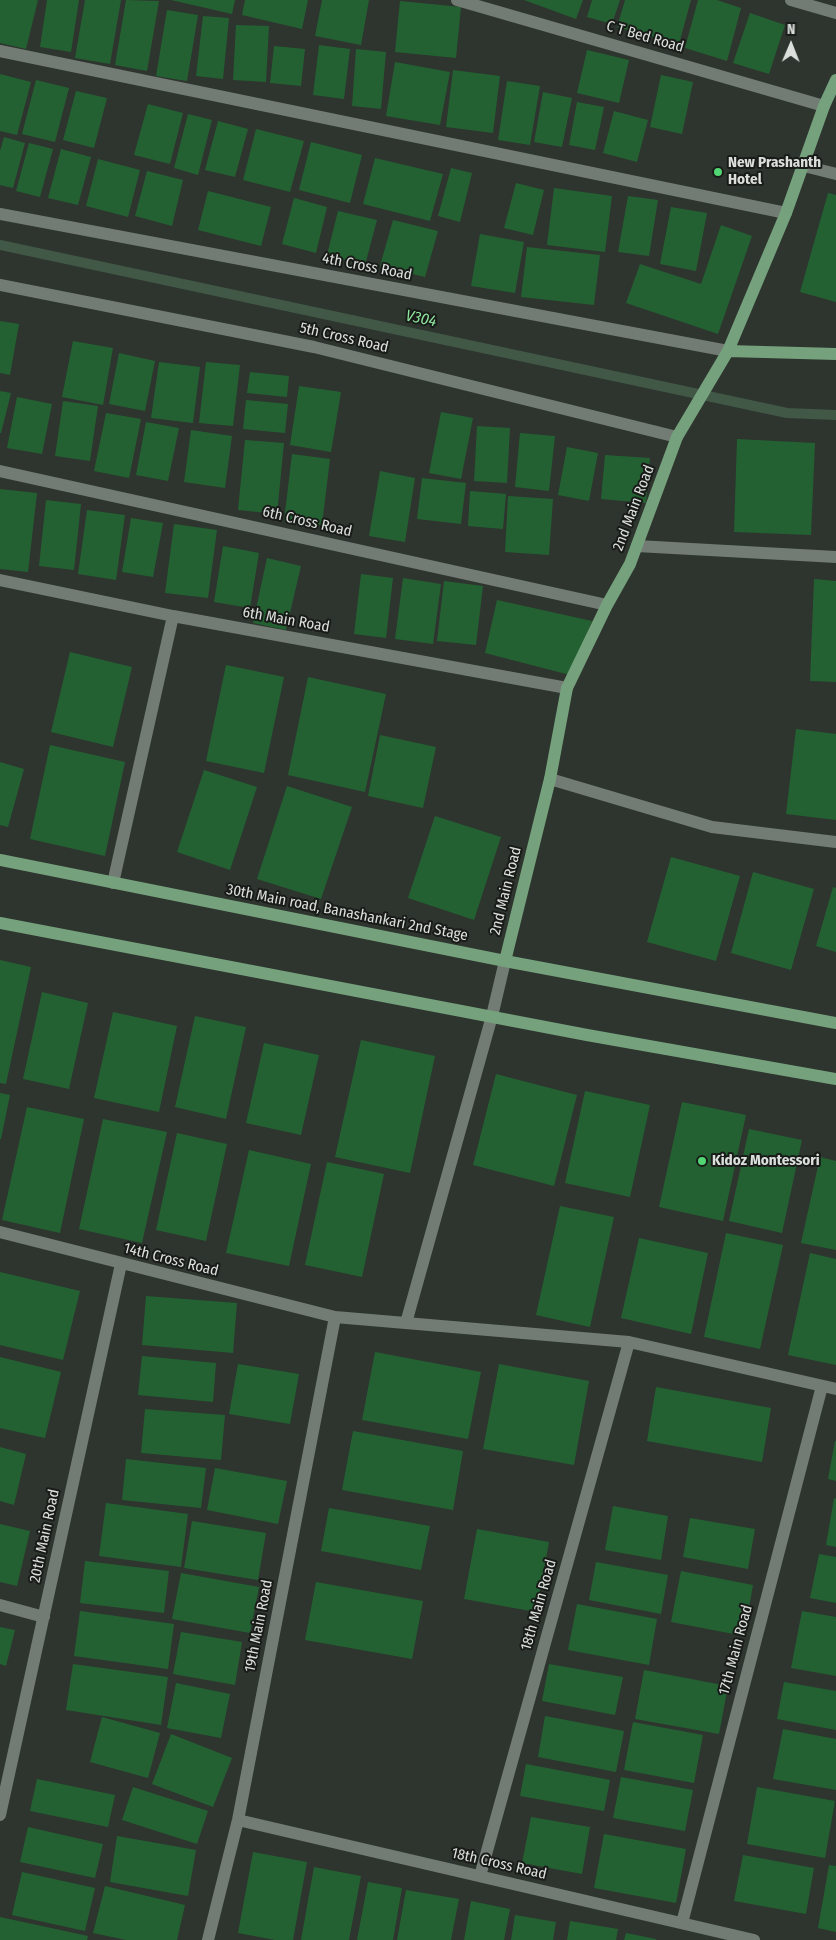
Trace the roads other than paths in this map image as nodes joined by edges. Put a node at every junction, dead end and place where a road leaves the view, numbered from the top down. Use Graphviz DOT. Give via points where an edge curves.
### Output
graph roads {
  1 [pos="456,0"];
  2 [pos="790,0"];
  3 [pos="836,13"];
  4 [pos="0,51"];
  5 [pos="836,80"];
  6 [pos="824,106"];
  7 [pos="804,166"];
  8 [pos="836,174"];
  9 [pos="786,213"];
  10 [pos="0,214"];
  11 [pos="0,285"];
  12 [pos="728,351"];
  13 [pos="836,354"];
  14 [pos="677,437"];
  15 [pos="0,471"];
  16 [pos="637,546"];
  17 [pos="836,557"];
  18 [pos="0,580"];
  19 [pos="607,605"];
  20 [pos="173,616"];
  21 [pos="567,688"];
  22 [pos="550,780"];
  23 [pos="836,842"];
  24 [pos="0,860"];
  25 [pos="113,882"];
  26 [pos="0,923"];
  27 [pos="505,960"];
  28 [pos="492,1016"];
  29 [pos="836,1023"];
  30 [pos="836,1079"];
  31 [pos="0,1232"];
  32 [pos="121,1264"];
  33 [pos="335,1317"];
  34 [pos="406,1323"];
  35 [pos="630,1342"];
  36 [pos="822,1386"];
  37 [pos="836,1389"];
  38 [pos="0,1605"];
  39 [pos="44,1618"];
  40 [pos="0,1814"];
  41 [pos="238,1820"];
  42 [pos="480,1876"];
  43 [pos="682,1923"];
  44 [pos="208,1940"];
  45 [pos="754,1940"];
  1 -- 6 [label="street, C T Bed Road"];
  2 -- 3 [label="street"];
  4 -- 9 [label="street"];
  5 -- 6 [label="main road, 2nd Main Road"];
  6 -- 7 [label="main road, 2nd Main Road"];
  7 -- 8 [label="street"];
  7 -- 9 [label="main road, 2nd Main Road"];
  9 -- 12 [label="main road, 2nd Main Road"];
  10 -- 12 [label="street, 4th Cross Road"];
  11 -- 14 [label="street, 5th Cross Road" via="314,347"];
  12 -- 13 [label="main road"];
  12 -- 14 [label="main road, 2nd Main Road"];
  14 -- 16 [label="main road, 2nd Main Road"];
  15 -- 19 [label="street, 6th Cross Road"];
  16 -- 17 [label="street"];
  16 -- 19 [label="main road, 2nd Main Road"];
  18 -- 20 [label="street, 6th Main Road"];
  19 -- 21 [label="main road, 2nd Main Road"];
  20 -- 21 [label="street, 6th Main Road"];
  20 -- 25 [label="street"];
  21 -- 22 [label="main road, 2nd Main Road"];
  22 -- 23 [label="street" via="712,827"];
  22 -- 27 [label="main road, 2nd Main Road"];
  24 -- 25 [label="main road, 30th Main road, Banashankari 2nd Stage"];
  25 -- 27 [label="main road, 30th Main road, Banashankari 2nd Stage"];
  26 -- 28 [label="main road"];
  27 -- 28 [label="street"];
  27 -- 29 [label="main road, 30th Main road, Banashankari 2nd Stage"];
  28 -- 30 [label="main road"];
  28 -- 34 [label="street"];
  31 -- 32 [label="street, 14th Cross Road"];
  32 -- 33 [label="street, 14th Cross Road"];
  32 -- 39 [label="street, 20th Main Road"];
  33 -- 34 [label="street, 14th Cross Road"];
  33 -- 41 [label="street, 19th Main Road"];
  34 -- 35 [label="street, 14th Cross Road"];
  35 -- 36 [label="street, 14th Cross Road"];
  35 -- 42 [label="street, 18th Main Road"];
  36 -- 37 [label="street, 14th Cross Road"];
  36 -- 43 [label="street, 17th Main Road"];
  38 -- 39 [label="street"];
  39 -- 40 [label="street, 20th Main Road"];
  41 -- 42 [label="street, 18th Cross Road"];
  41 -- 44 [label="street, 19th Main Road"];
  42 -- 43 [label="street, 18th Cross Road"];
  43 -- 45 [label="street, 18th Cross Road"];
}
